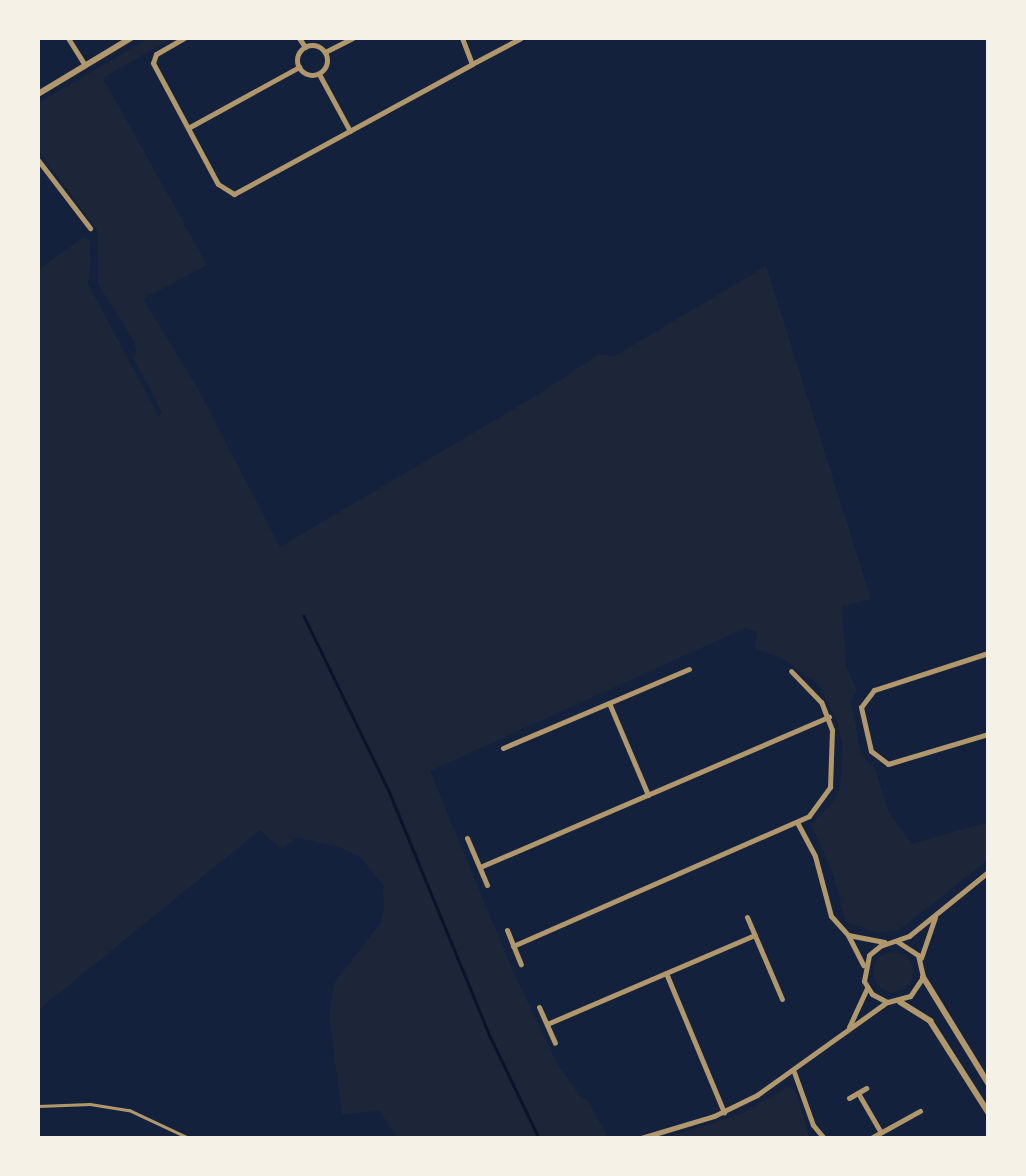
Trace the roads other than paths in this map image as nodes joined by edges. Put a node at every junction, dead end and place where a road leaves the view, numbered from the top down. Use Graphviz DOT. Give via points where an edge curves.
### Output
graph roads {
  1 [pos="68,38"];
  2 [pos="132,38"];
  3 [pos="184,38"];
  4 [pos="300,38"];
  5 [pos="353,38"];
  6 [pos="462,38"];
  7 [pos="521,38"];
  8 [pos="304,47"];
  9 [pos="325,52"];
  10 [pos="472,60"];
  11 [pos="86,65"];
  12 [pos="299,67"];
  13 [pos="319,74"];
  14 [pos="38,94"];
  15 [pos="188,128"];
  16 [pos="350,130"];
  17 [pos="38,160"];
  18 [pos="90,228"];
  19 [pos="988,653"];
  20 [pos="689,669"];
  21 [pos="791,671"];
  22 [pos="609,703"];
  23 [pos="830,718"];
  24 [pos="988,734"];
  25 [pos="503,748"];
  26 [pos="648,795"];
  27 [pos="798,824"];
  28 [pos="467,838"];
  29 [pos="480,866"];
  30 [pos="988,872"];
  31 [pos="488,885"];
  32 [pos="937,914"];
  33 [pos="746,916"];
  34 [pos="506,930"];
  35 [pos="754,935"];
  36 [pos="848,935"];
  37 [pos="898,942"];
  38 [pos="887,943"];
  39 [pos="513,946"];
  40 [pos="921,960"];
  41 [pos="521,964"];
  42 [pos="863,967"];
  43 [pos="666,973"];
  44 [pos="923,977"];
  45 [pos="867,988"];
  46 [pos="782,1000"];
  47 [pos="887,1002"];
  48 [pos="900,1002"];
  49 [pos="539,1006"];
  50 [pos="547,1024"];
  51 [pos="847,1030"];
  52 [pos="555,1043"];
  53 [pos="794,1072"];
  54 [pos="988,1082"];
  55 [pos="866,1088"];
  56 [pos="858,1093"];
  57 [pos="849,1098"];
  58 [pos="38,1106"];
  59 [pos="920,1110"];
  60 [pos="724,1112"];
  61 [pos="988,1112"];
  62 [pos="880,1131"];
  63 [pos="189,1138"];
  64 [pos="641,1138"];
  65 [pos="824,1138"];
  66 [pos="871,1138"];
  1 -- 11 [label="street"];
  2 -- 11 [label="street"];
  3 -- 15 [label="street" via="156,54 153,63"];
  4 -- 8 [label="street"];
  5 -- 9 [label="street"];
  6 -- 10 [label="street"];
  7 -- 10 [label="street"];
  8 -- 9 [label="street"];
  8 -- 12 [label="street"];
  9 -- 13 [label="street"];
  10 -- 16 [label="street"];
  11 -- 14 [label="street"];
  12 -- 13 [label="street"];
  12 -- 15 [label="street"];
  13 -- 16 [label="street"];
  15 -- 16 [label="street" via="224,190 234,194"];
  17 -- 18 [label="street"];
  19 -- 24 [label="street" via="874,690 861,712 873,755 888,764"];
  20 -- 22 [label="street"];
  21 -- 23 [label="street" via="810,686"];
  22 -- 25 [label="street"];
  22 -- 26 [label="street"];
  23 -- 26 [label="street"];
  23 -- 27 [label="street" via="830,788"];
  26 -- 29 [label="street"];
  27 -- 36 [label="street" via="815,856 831,916"];
  27 -- 39 [label="street"];
  28 -- 29 [label="street"];
  29 -- 31 [label="street"];
  30 -- 32 [label="street"];
  32 -- 37 [label="street"];
  32 -- 40 [label="street"];
  33 -- 35 [label="street"];
  34 -- 39 [label="street"];
  35 -- 43 [label="street"];
  35 -- 46 [label="street"];
  36 -- 38 [label="street"];
  36 -- 42 [label="street"];
  37 -- 38 [label="street"];
  37 -- 40 [label="street"];
  38 -- 42 [label="street"];
  39 -- 41 [label="street"];
  40 -- 44 [label="street"];
  42 -- 45 [label="street"];
  43 -- 50 [label="street"];
  43 -- 60 [label="street"];
  44 -- 48 [label="street"];
  44 -- 54 [label="street"];
  45 -- 47 [label="street"];
  45 -- 51 [label="street"];
  47 -- 48 [label="street"];
  47 -- 51 [label="street"];
  48 -- 61 [label="street" via="930,1020"];
  49 -- 50 [label="street"];
  50 -- 52 [label="street"];
  51 -- 53 [label="street"];
  53 -- 60 [label="street"];
  53 -- 65 [label="street"];
  55 -- 56 [label="street"];
  56 -- 57 [label="street"];
  56 -- 62 [label="street"];
  58 -- 63 [label="lane" via="129,1110"];
  59 -- 62 [label="street"];
  60 -- 64 [label="street"];
  62 -- 66 [label="street"];
}
